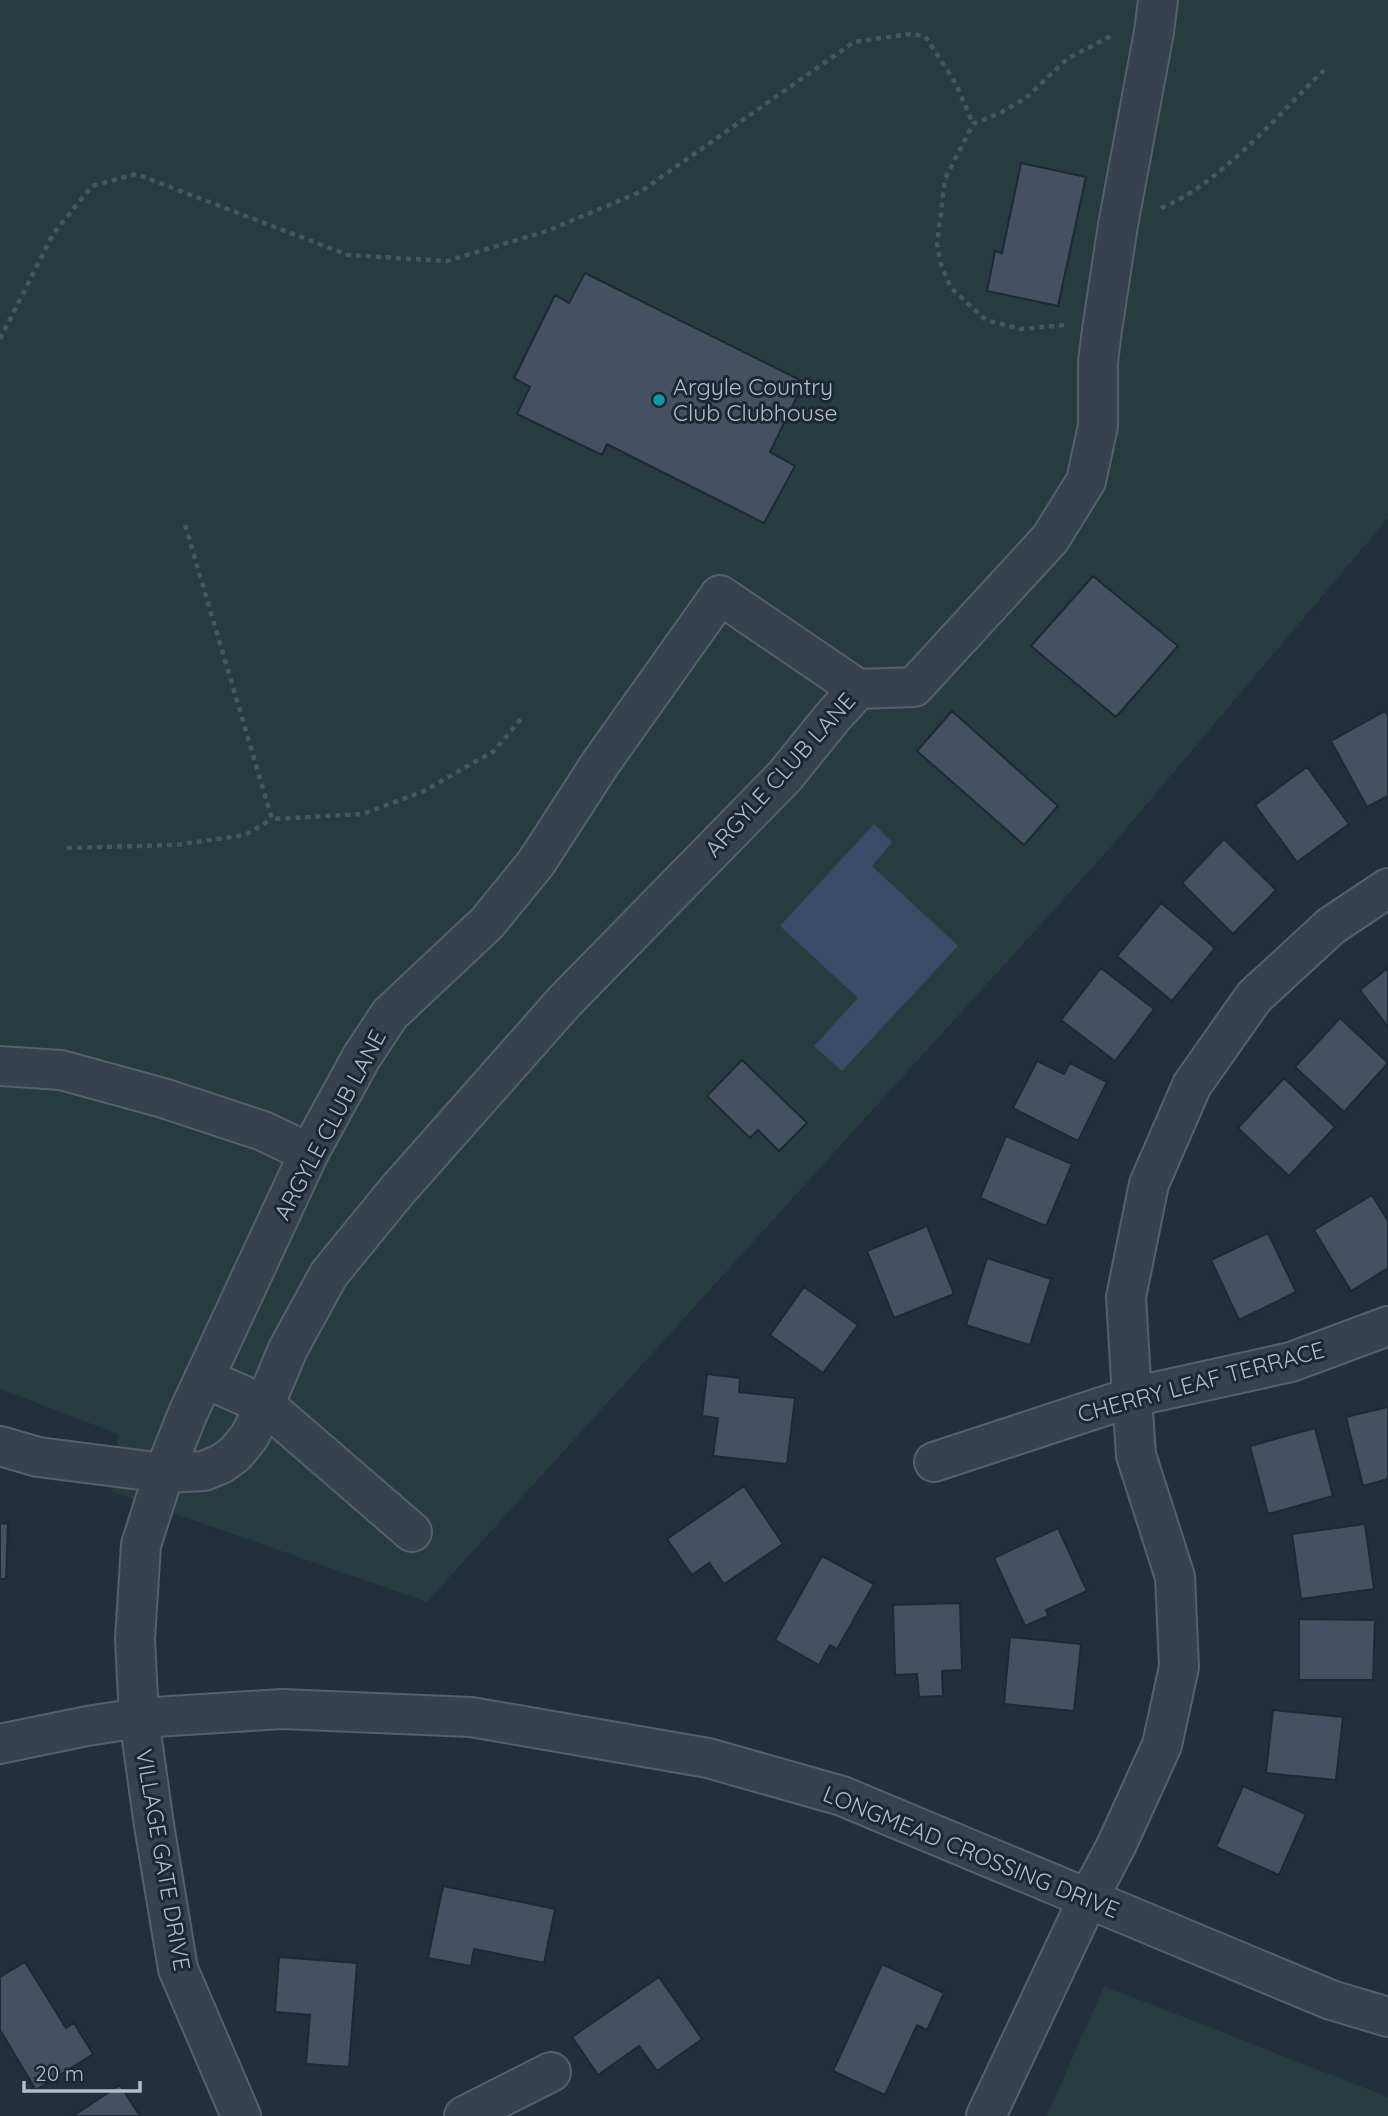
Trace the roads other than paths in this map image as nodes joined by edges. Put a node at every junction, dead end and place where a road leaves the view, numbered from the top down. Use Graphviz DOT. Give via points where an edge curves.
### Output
graph roads {
  1 [pos="1156,16"];
  2 [pos="859,689"];
  3 [pos="1388,888"];
  4 [pos="0,1066"];
  5 [pos="309,1153"];
  6 [pos="1388,1326"];
  7 [pos="204,1378"];
  8 [pos="1132,1397"];
  9 [pos="265,1405"];
  10 [pos="0,1446"];
  11 [pos="934,1462"];
  12 [pos="164,1473"];
  13 [pos="412,1532"];
  14 [pos="139,1718"];
  15 [pos="0,1744"];
  16 [pos="1088,1899"];
  17 [pos="1388,2017"];
  18 [pos="551,2072"];
  19 [pos="241,2116"];
  20 [pos="464,2116"];
  21 [pos="986,2116"];
  1 -- 2 [label="street" via="1102,330 1098,426 1086,481 1050,539 914,687"];
  2 -- 5 [label="street, ARGYLE CLUB LANE" via="720,595 600,764 537,863 487,923 390,1014 360,1058"];
  2 -- 9 [label="street, ARGYLE CLUB LANE" via="785,776 564,1002 396,1192 329,1274 288,1349"];
  3 -- 8 [label="street" via="1331,926 1254,998 1192,1085 1149,1184 1128,1284"];
  4 -- 5 [label="street" via="61,1070 163,1098 263,1130"];
  5 -- 7 [label="street, ARGYLE CLUB LANE"];
  6 -- 8 [label="street, CHERRY LEAF TERRACE" via="1291,1362"];
  7 -- 9 [label="street"];
  7 -- 12 [label="street, ARGYLE CLUB LANE"];
  8 -- 11 [label="street, CHERRY LEAF TERRACE"];
  8 -- 16 [label="street" via="1136,1455 1175,1577 1179,1667 1162,1745"];
  9 -- 12 [label="street, ARGYLE CLUB LANE" via="249,1437 221,1464 204,1471"];
  9 -- 13 [label="street"];
  10 -- 12 [label="street, ARGYLE CLUB LANE" via="38,1457"];
  12 -- 14 [label="street, ARGYLE CLUB LANE" via="141,1545 135,1639"];
  14 -- 15 [label="street, LONGMEAD CROSSING DRIVE"];
  14 -- 16 [label="street, LONGMEAD CROSSING DRIVE" via="282,1709 471,1717 708,1758 842,1796"];
  14 -- 19 [label="street, VILLAGE GATE DRIVE" via="178,1969"];
  16 -- 17 [label="street, LONGMEAD CROSSING DRIVE" via="1331,2000"];
  16 -- 21 [label="street"];
  18 -- 20 [label="street"];
}
